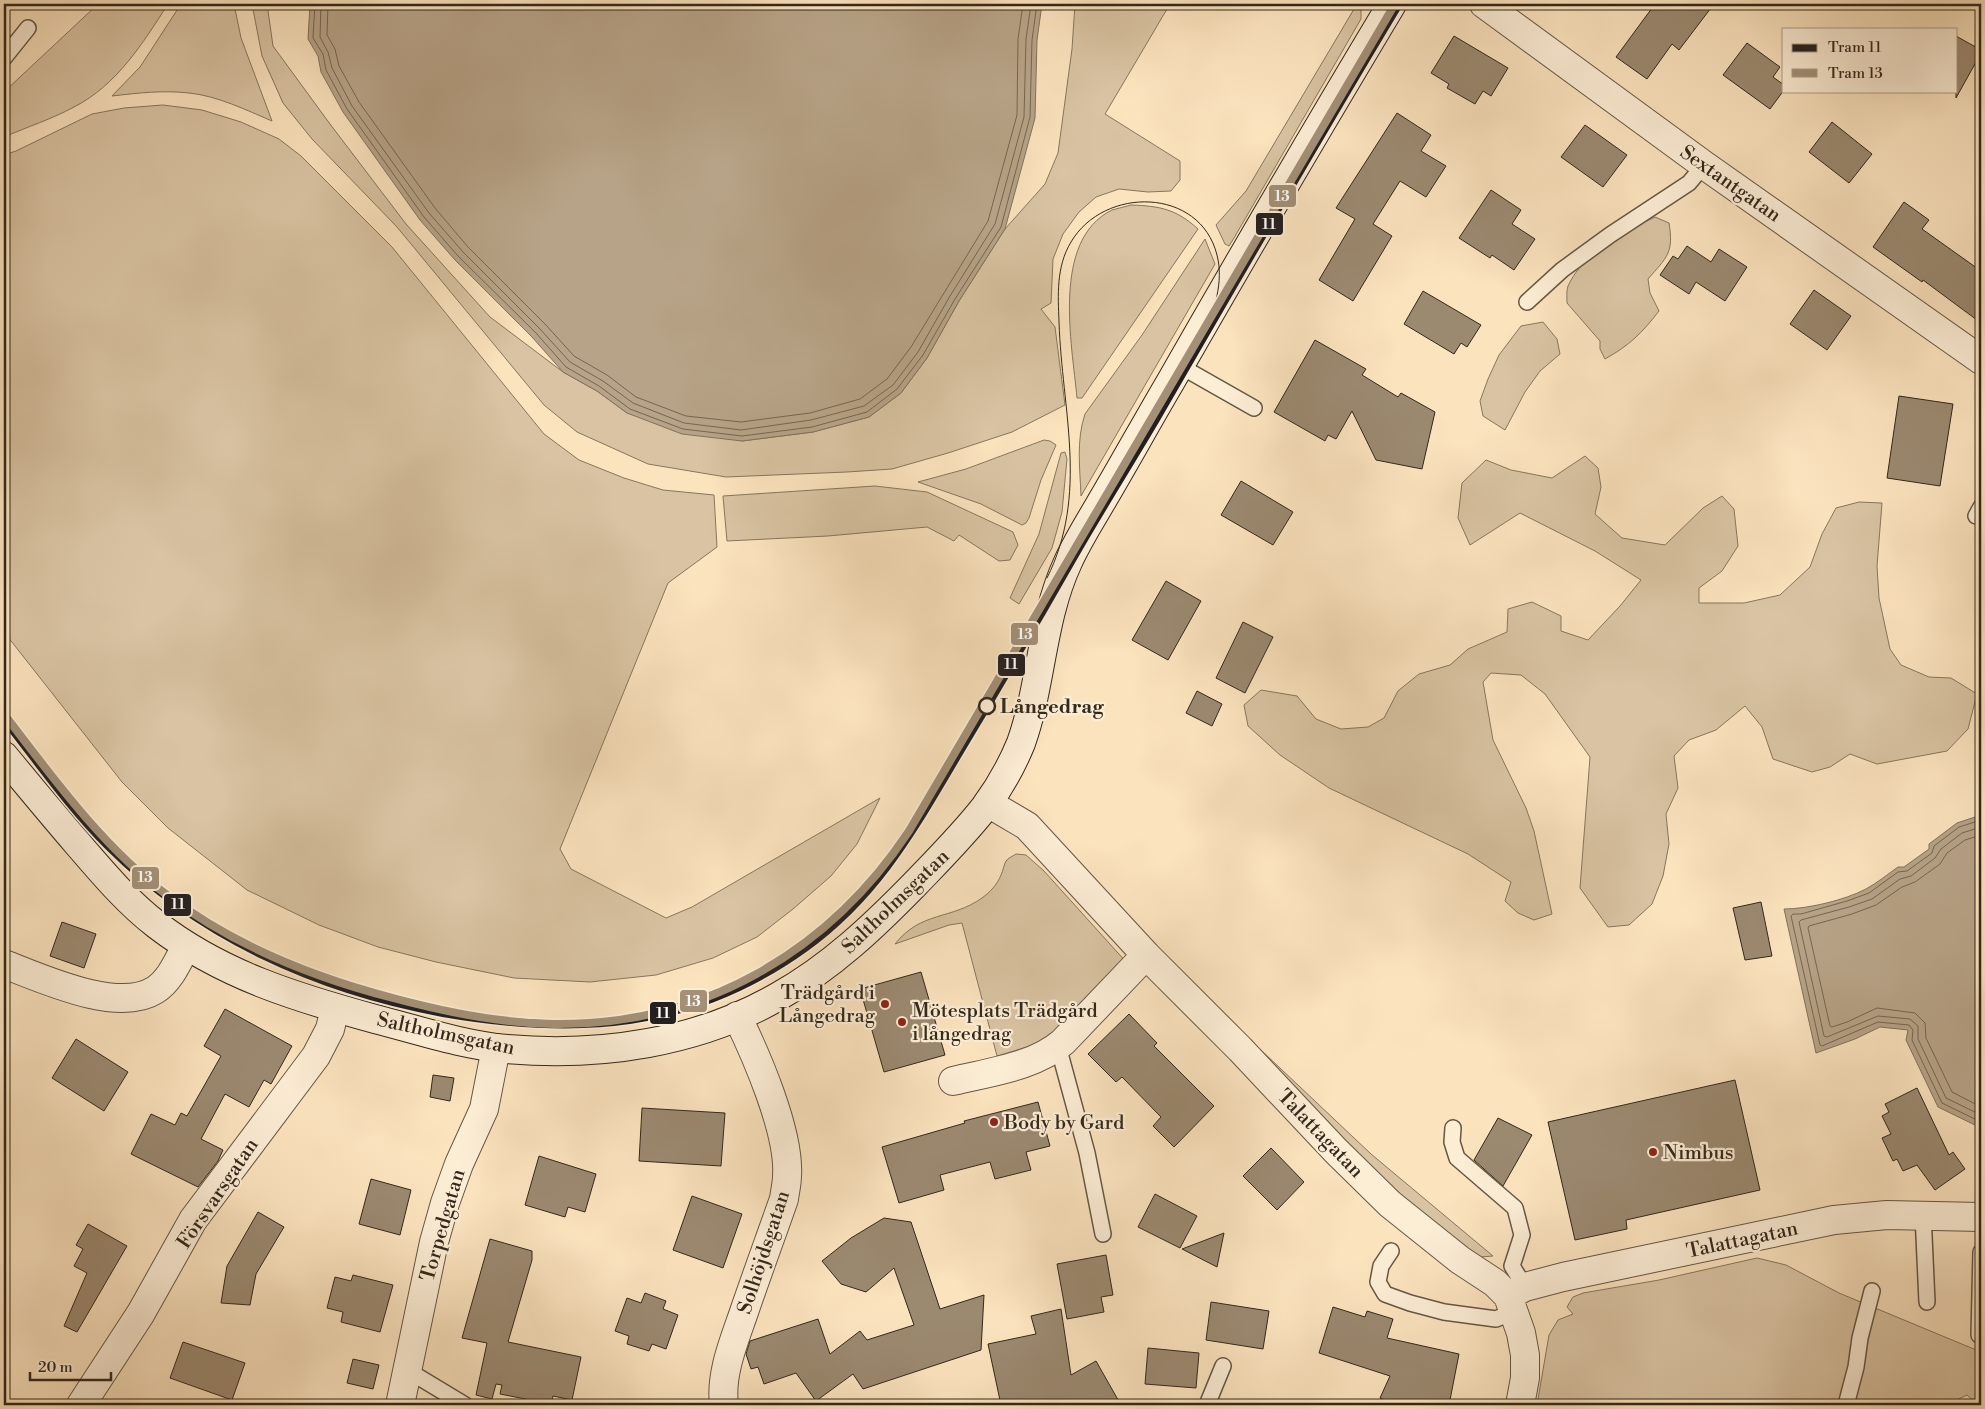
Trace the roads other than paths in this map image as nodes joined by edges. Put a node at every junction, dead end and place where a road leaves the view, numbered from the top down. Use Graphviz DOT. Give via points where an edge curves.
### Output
graph roads {
  1 [pos="1484,4"];
  2 [pos="1388,5"];
  3 [pos="28,28"];
  4 [pos="4,58"];
  5 [pos="1704,165"];
  6 [pos="1527,302"];
  7 [pos="1981,360"];
  8 [pos="1180,366"];
  9 [pos="1254,408"];
  10 [pos="4,756"];
  11 [pos="988,803"];
  12 [pos="186,946"];
  13 [pos="1146,955"];
  14 [pos="4,966"];
  15 [pos="335,1008"];
  16 [pos="737,1016"];
  17 [pos="1058,1046"];
  18 [pos="496,1048"];
  19 [pos="953,1081"];
  20 [pos="1453,1128"];
  21 [pos="1923,1214"];
  22 [pos="1981,1216"];
  23 [pos="1103,1234"];
  24 [pos="1391,1251"];
  25 [pos="1981,1252"];
  26 [pos="1872,1290"];
  27 [pos="1516,1298"];
  28 [pos="1927,1302"];
  29 [pos="1979,1335"];
  30 [pos="1223,1366"];
  31 [pos="407,1370"];
  32 [pos="82,1405"];
  33 [pos="400,1405"];
  34 [pos="465,1405"];
  35 [pos="724,1405"];
  36 [pos="1207,1405"];
  37 [pos="1520,1405"];
  38 [pos="1846,1405"];
  1 -- 5 [label="street, Sextantgatan"];
  2 -- 8 [label="street, Saltholmsgatan"];
  3 -- 4 [label="lane"];
  5 -- 6 [label="lane" via="1689,183 1562,270"];
  5 -- 7 [label="street, Sextantgatan"];
  8 -- 9 [label="lane"];
  8 -- 11 [label="street, Saltholmsgatan" via="1069,558 1050,613 1020,745"];
  10 -- 12 [label="street, Saltholmsgatan" via="105,876 145,915"];
  11 -- 13 [label="street, Talattagatan" via="1027,826"];
  11 -- 16 [label="street, Saltholmsgatan" via="930,868 849,947 779,997"];
  12 -- 14 [label="street" via="168,978 156,990 141,996 104,997 71,990"];
  12 -- 15 [label="street, Saltholmsgatan" via="242,976"];
  13 -- 17 [label="street"];
  13 -- 27 [label="street, Talattagatan" via="1390,1204 1460,1260"];
  15 -- 18 [label="street, Saltholmsgatan"];
  15 -- 32 [label="street, Försvarsgatan" via="330,1029 316,1056 193,1220 141,1313"];
  16 -- 18 [label="street, Saltholmsgatan" via="671,1038 613,1048 559,1052"];
  16 -- 35 [label="street, Solhöjdsgatan" via="768,1089 786,1153 787,1175 784,1199 732,1348 725,1376"];
  17 -- 19 [label="street" via="1040,1058"];
  17 -- 23 [label="lane" via="1087,1153"];
  18 -- 31 [label="street, Torpedgatan" via="484,1109 459,1164 436,1234"];
  20 -- 27 [label="lane" via="1452,1142 1457,1158 1515,1208 1522,1235 1512,1266"];
  21 -- 22 [label="street, Talattagatan"];
  21 -- 27 [label="street, Talattagatan" via="1834,1220 1563,1277"];
  21 -- 28 [label="lane"];
  24 -- 27 [label="lane" via="1381,1266 1378,1282 1385,1294 1444,1312 1496,1319"];
  25 -- 29 [label="lane"];
  26 -- 38 [label="lane"];
  27 -- 37 [label="street" via="1525,1355"];
  30 -- 36 [label="lane"];
  31 -- 33 [label="street, Torpedgatan"];
  31 -- 34 [label="lane"];
}
